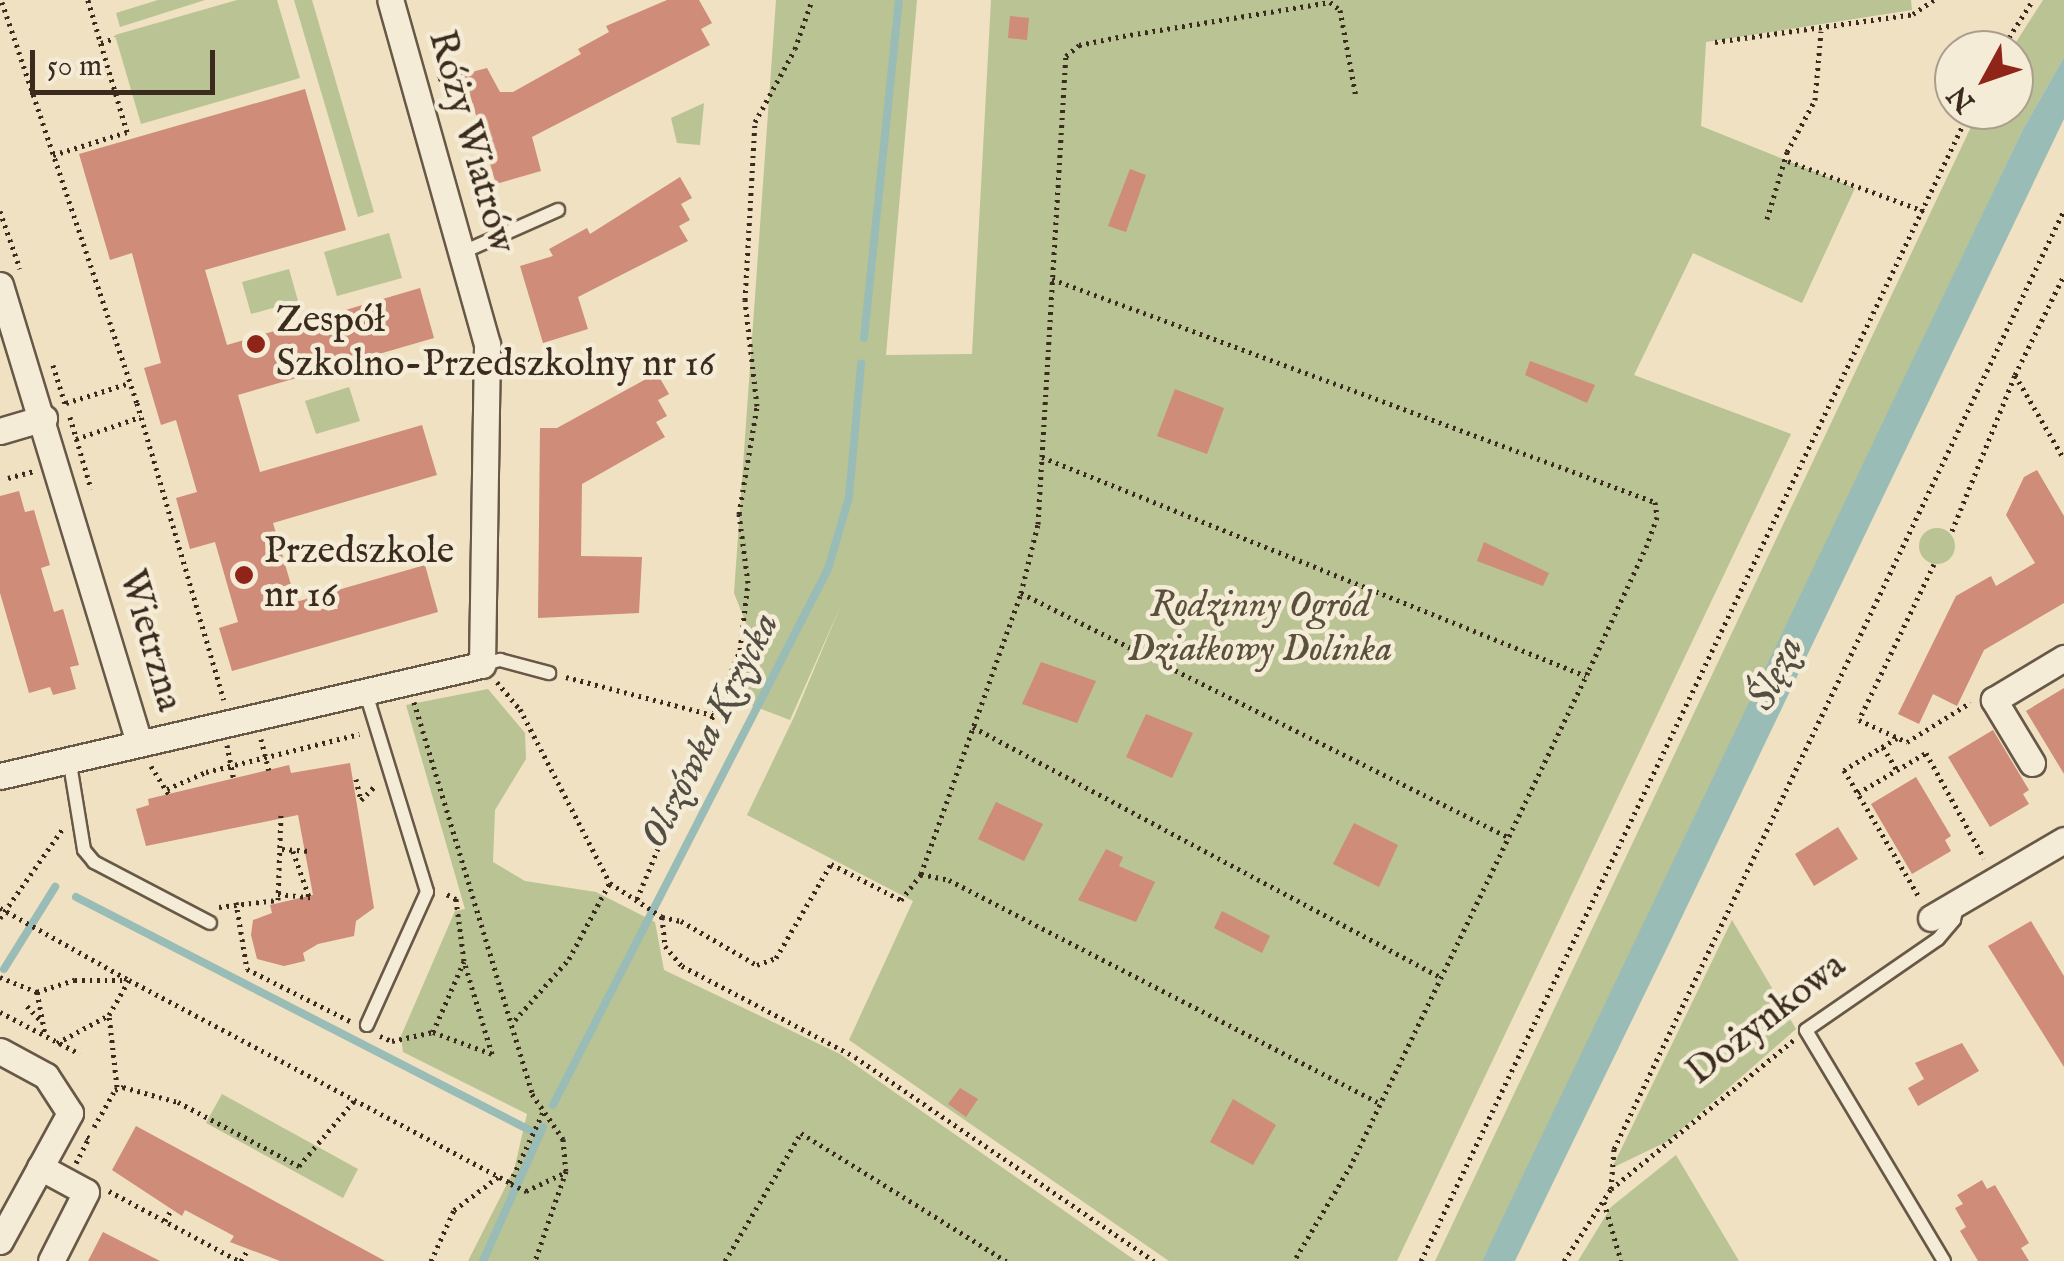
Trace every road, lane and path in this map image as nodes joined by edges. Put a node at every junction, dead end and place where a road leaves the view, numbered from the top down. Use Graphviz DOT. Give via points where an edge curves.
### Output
graph roads {
  1 [pos="88,0"];
  2 [pos="390,0"];
  3 [pos="812,0"];
  4 [pos="1934,0"];
  5 [pos="2033,0"];
  6 [pos="4,2"];
  7 [pos="1820,30"];
  8 [pos="2014,30"];
  9 [pos="115,38"];
  10 [pos="1715,42"];
  11 [pos="101,43"];
  12 [pos="464,71"];
  13 [pos="431,82"];
  14 [pos="1356,97"];
  15 [pos="1961,130"];
  16 [pos="54,155"];
  17 [pos="1788,161"];
  18 [pos="558,210"];
  19 [pos="2064,210"];
  20 [pos="1924,212"];
  21 [pos="1767,219"];
  22 [pos="463,252"];
  23 [pos="2064,274"];
  24 [pos="1052,279"];
  25 [pos="0,286"];
  26 [pos="2015,375"];
  27 [pos="130,383"];
  28 [pos="55,411"];
  29 [pos="141,417"];
  30 [pos="0,431"];
  31 [pos="76,439"];
  32 [pos="1042,457"];
  33 [pos="2064,459"];
  34 [pos="42,468"];
  35 [pos="8,478"];
  36 [pos="1952,531"];
  37 [pos="1934,564"];
  38 [pos="1021,593"];
  39 [pos="2064,658"];
  40 [pos="482,665"];
  41 [pos="549,672"];
  42 [pos="1586,676"];
  43 [pos="407,680"];
  44 [pos="364,690"];
  45 [pos="1994,700"];
  46 [pos="225,702"];
  47 [pos="714,714"];
  48 [pos="973,727"];
  49 [pos="376,730"];
  50 [pos="1898,738"];
  51 [pos="263,745"];
  52 [pos="1883,747"];
  53 [pos="141,748"];
  54 [pos="266,757"];
  55 [pos="68,758"];
  56 [pos="230,762"];
  57 [pos="2032,763"];
  58 [pos="269,770"];
  59 [pos="1897,770"];
  60 [pos="0,776"];
  61 [pos="356,779"];
  62 [pos="392,780"];
  63 [pos="234,781"];
  64 [pos="1858,793"];
  65 [pos="80,811"];
  66 [pos="281,815"];
  67 [pos="1508,836"];
  68 [pos="2064,840"];
  69 [pos="282,849"];
  70 [pos="293,851"];
  71 [pos="310,851"];
  72 [pos="1984,858"];
  73 [pos="921,874"];
  74 [pos="610,883"];
  75 [pos="278,894"];
  76 [pos="637,899"];
  77 [pos="236,902"];
  78 [pos="1958,902"];
  79 [pos="3,910"];
  80 [pos="458,911"];
  81 [pos="1927,911"];
  82 [pos="659,915"];
  83 [pos="0,918"];
  84 [pos="210,923"];
  85 [pos="464,962"];
  86 [pos="0,977"];
  87 [pos="1442,978"];
  88 [pos="129,980"];
  89 [pos="36,992"];
  90 [pos="26,1006"];
  91 [pos="0,1012"];
  92 [pos="109,1015"];
  93 [pos="515,1020"];
  94 [pos="43,1023"];
  95 [pos="366,1027"];
  96 [pos="1806,1030"];
  97 [pos="433,1032"];
  98 [pos="45,1036"];
  99 [pos="401,1040"];
  100 [pos="58,1042"];
  101 [pos="0,1051"];
  102 [pos="80,1054"];
  103 [pos="117,1087"];
  104 [pos="354,1101"];
  105 [pos="1381,1104"];
  106 [pos="544,1110"];
  107 [pos="94,1127"];
  108 [pos="40,1166"];
  109 [pos="566,1171"];
  110 [pos="498,1178"];
  111 [pos="98,1184"];
  112 [pos="513,1185"];
  113 [pos="1611,1189"];
  114 [pos="1603,1200"];
  115 [pos="171,1210"];
  116 [pos="164,1221"];
  117 [pos="0,1241"];
  118 [pos="247,1251"];
  119 [pos="51,1261"];
  120 [pos="240,1261"];
  121 [pos="430,1261"];
  122 [pos="535,1261"];
  123 [pos="725,1261"];
  124 [pos="1006,1261"];
  125 [pos="1154,1261"];
  126 [pos="1294,1261"];
  127 [pos="1421,1261"];
  128 [pos="1564,1261"];
  129 [pos="1621,1261"];
  130 [pos="1944,1261"];
  1 -- 11 [label="path"];
  2 -- 22 [label="street, Róży Wiatrów"];
  3 -- 47 [label="path" via="795,49 755,122 745,300 756,406 739,514 747,608 736,662"];
  4 -- 7 [label="path" via="1913,14"];
  5 -- 8 [label="path"];
  6 -- 16 [label="path"];
  7 -- 10 [label="path"];
  7 -- 17 [label="path" via="1815,100"];
  9 -- 11 [label="path"];
  11 -- 16 [label="path" via="127,132"];
  12 -- 13 [label="path"];
  14 -- 24 [label="path" via="1340,10 1330,2 1079,45 1066,56"];
  15 -- 20 [label="path"];
  16 -- 27 [label="path"];
  17 -- 20 [label="path"];
  17 -- 21 [label="path"];
  18 -- 22 [label="lane"];
  19 -- 113 [label="path" via="1614,1149"];
  20 -- 127 [label="path"];
  22 -- 40 [label="street, Róży Wiatrów" via="489,364"];
  23 -- 26 [label="path"];
  24 -- 32 [label="path"];
  24 -- 42 [label="path" via="1655,502 1647,546"];
  25 -- 28 [label="street, Wietrzna"];
  26 -- 33 [label="path"];
  26 -- 36 [label="path"];
  27 -- 28 [label="path"];
  27 -- 29 [label="path"];
  28 -- 30 [label="street"];
  28 -- 53 [label="street, Wietrzna"];
  29 -- 31 [label="path"];
  29 -- 46 [label="path"];
  32 -- 38 [label="path" via="1038,524"];
  32 -- 42 [label="path"];
  34 -- 35 [label="path"];
  37 -- 50 [label="path" via="1859,720"];
  38 -- 48 [label="path"];
  38 -- 67 [label="path"];
  39 -- 45 [label="street"];
  40 -- 41 [label="lane" via="500,660"];
  40 -- 43 [label="street, Wietrzna"];
  40 -- 74 [label="path" via="520,709"];
  41 -- 47 [label="path"];
  42 -- 67 [label="path"];
  43 -- 44 [label="street, Wietrzna"];
  43 -- 93 [label="path"];
  44 -- 49 [label="lane"];
  44 -- 53 [label="street, Wietrzna"];
  45 -- 50 [label="path" via="1974,700 1907,742"];
  45 -- 57 [label="street"];
  47 -- 76 [label="path"];
  48 -- 73 [label="path"];
  48 -- 87 [label="path"];
  49 -- 54 [label="path"];
  49 -- 62 [label="lane"];
  50 -- 52 [label="path"];
  51 -- 54 [label="path"];
  52 -- 59 [label="path"];
  52 -- 64 [label="path" via="1844,770"];
  53 -- 55 [label="street"];
  53 -- 56 [label="path" via="169,793"];
  54 -- 56 [label="path"];
  54 -- 58 [label="path"];
  55 -- 60 [label="street"];
  55 -- 65 [label="lane"];
  56 -- 63 [label="path"];
  59 -- 64 [label="path"];
  59 -- 72 [label="path" via="1926,753"];
  61 -- 62 [label="path" via="362,800 369,788"];
  62 -- 95 [label="lane" via="427,892"];
  64 -- 81 [label="path"];
  65 -- 79 [label="path"];
  65 -- 84 [label="lane" via="84,850 94,862"];
  66 -- 69 [label="path"];
  67 -- 87 [label="path"];
  68 -- 78 [label="street, Dożynkowa"];
  69 -- 70 [label="path"];
  69 -- 75 [label="path"];
  70 -- 71 [label="path"];
  70 -- 75 [label="path" via="312,897"];
  73 -- 82 [label="path" via="903,896 832,864 776,958 757,965 682,921"];
  73 -- 105 [label="path" via="949,880"];
  74 -- 76 [label="path"];
  74 -- 93 [label="path" via="569,959"];
  75 -- 77 [label="path" via="278,900"];
  76 -- 82 [label="path"];
  77 -- 84 [label="path" via="222,902"];
  77 -- 95 [label="path" via="248,969"];
  78 -- 81 [label="street, Dożynkowa"];
  78 -- 96 [label="lane, Dożynkowa" via="1954,920 1938,939"];
  79 -- 83 [label="path"];
  79 -- 88 [label="path"];
  80 -- 85 [label="path"];
  82 -- 125 [label="path" via="665,946 682,966 855,1057"];
  85 -- 97 [label="path"];
  85 -- 97 [label="path" via="492,1054"];
  86 -- 89 [label="path"];
  87 -- 105 [label="path"];
  88 -- 89 [label="path" via="76,980"];
  88 -- 92 [label="path"];
  88 -- 104 [label="path"];
  89 -- 94 [label="path"];
  90 -- 94 [label="path"];
  91 -- 98 [label="path"];
  92 -- 100 [label="path"];
  92 -- 103 [label="path"];
  93 -- 106 [label="path" via="532,1094"];
  94 -- 98 [label="path"];
  96 -- 113 [label="path, Dożynkowa"];
  96 -- 130 [label="lane"];
  97 -- 99 [label="path"];
  98 -- 100 [label="path"];
  100 -- 102 [label="path"];
  101 -- 108 [label="street" via="46,1076 63,1093 70,1113"];
  103 -- 104 [label="path" via="178,1102 298,1166"];
  103 -- 107 [label="path"];
  104 -- 110 [label="path"];
  105 -- 126 [label="path" via="1325,1216"];
  106 -- 109 [label="path" via="563,1139"];
  106 -- 112 [label="path"];
  108 -- 117 [label="street"];
  108 -- 119 [label="street" via="86,1192"];
  109 -- 112 [label="path" via="526,1191"];
  109 -- 122 [label="path"];
  110 -- 112 [label="path"];
  110 -- 121 [label="path" via="454,1210"];
  111 -- 116 [label="path"];
  113 -- 114 [label="path"];
  114 -- 128 [label="path"];
  114 -- 129 [label="path"];
  115 -- 116 [label="path"];
  116 -- 120 [label="path"];
  118 -- 120 [label="path"];
  123 -- 124 [label="path" via="801,1133"];
}
